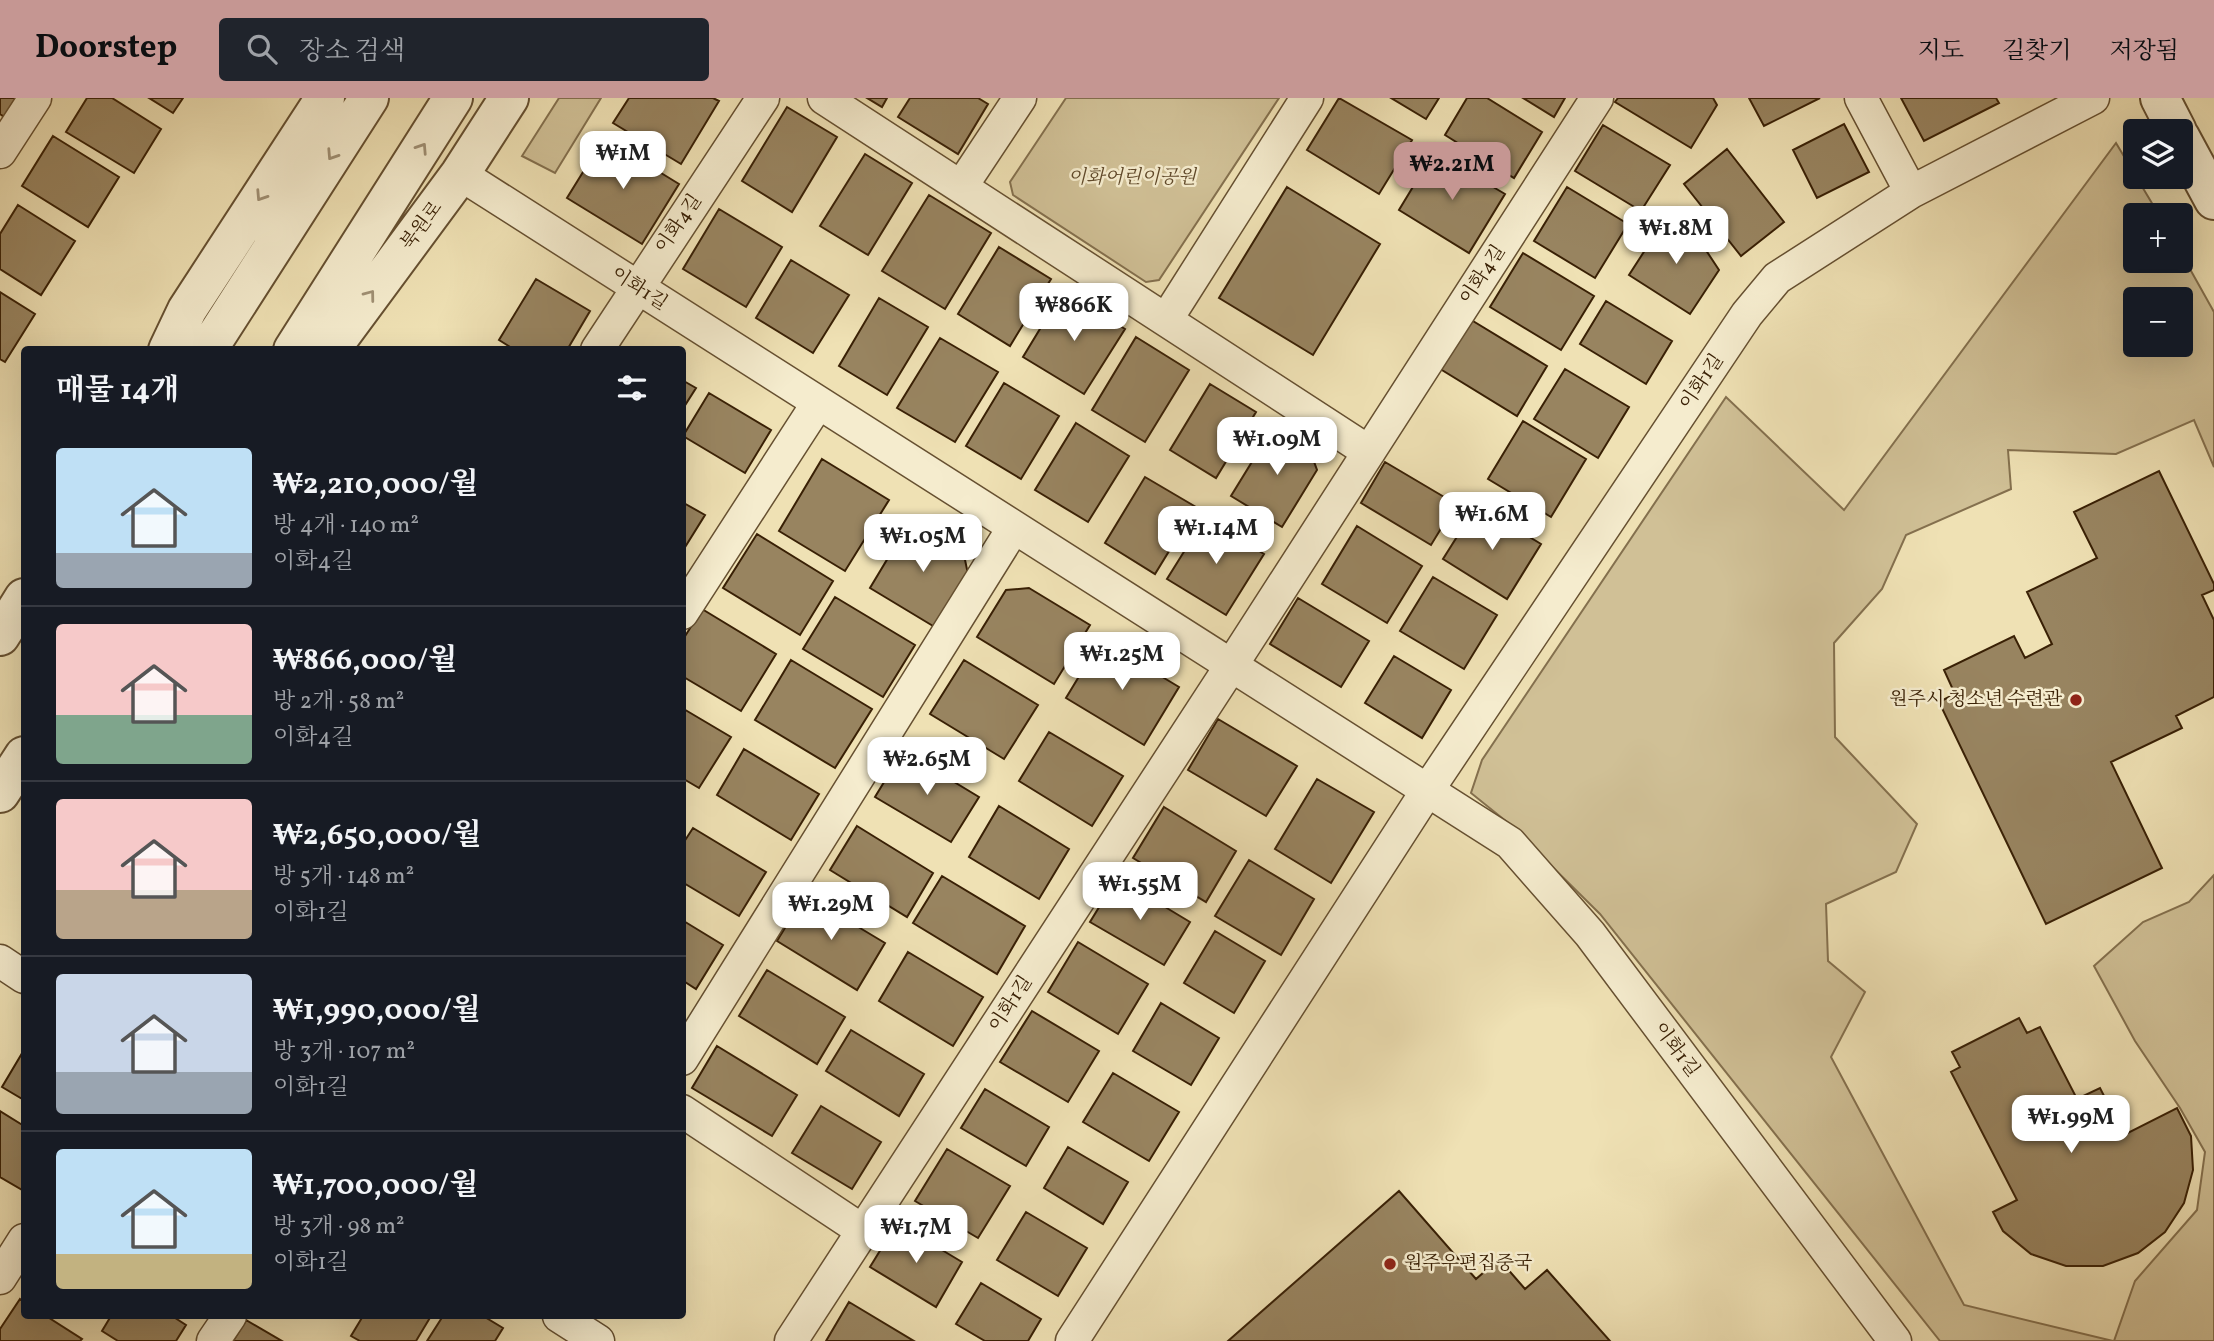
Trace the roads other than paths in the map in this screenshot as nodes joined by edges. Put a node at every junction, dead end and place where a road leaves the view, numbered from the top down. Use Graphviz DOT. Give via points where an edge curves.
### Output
graph roads {
  1 [pos="34,98"];
  2 [pos="369,98"];
  3 [pos="453,98"];
  4 [pos="509,98"];
  5 [pos="763,98"];
  6 [pos="824,98"];
  7 [pos="1020,98"];
  8 [pos="1307,98"];
  9 [pos="1597,98"];
  10 [pos="1861,98"];
  11 [pos="2093,98"];
  12 [pos="2160,98"];
  13 [pos="319,100"];
  14 [pos="2171,119"];
  15 [pos="0,152"];
  16 [pos="2193,161"];
  17 [pos="460,174"];
  18 [pos="961,187"];
  19 [pos="1911,192"];
  20 [pos="2214,200"];
  21 [pos="637,287"];
  22 [pos="1166,320"];
  23 [pos="170,346"];
  24 [pos="208,346"];
  25 [pos="296,346"];
  26 [pos="333,346"];
  27 [pos="600,346"];
  28 [pos="818,403"];
  29 [pos="1369,452"];
  30 [pos="1014,527"];
  31 [pos="21,603"];
  32 [pos="686,607"];
  33 [pos="0,636"];
  34 [pos="1231,666"];
  35 [pos="21,761"];
  36 [pos="1427,791"];
  37 [pos="0,793"];
  38 [pos="0,961"];
  39 [pos="21,975"];
  40 [pos="686,1053"];
  41 [pos="686,1114"];
  42 [pos="863,1231"];
  43 [pos="21,1245"];
  44 [pos="0,1278"];
  45 [pos="228,1319"];
  46 [pos="564,1319"];
  47 [pos="213,1341"];
  48 [pos="598,1341"];
  49 [pos="791,1341"];
  50 [pos="1072,1341"];
  51 [pos="1895,1341"];
  1 -- 15 [label="street"];
  2 -- 24 [label="street, one-way"];
  25 -- 3 [label="street, one-way"];
  4 -- 17 [label="street, 북원로"];
  5 -- 21 [label="street, 이화4길"];
  6 -- 18 [label="street"];
  7 -- 18 [label="street"];
  8 -- 22 [label="street"];
  9 -- 29 [label="street, 이화4길"];
  10 -- 19 [label="street"];
  11 -- 19 [label="street, 이화1길"];
  12 -- 14 [label="street"];
  13 -- 23 [label="street, one-way" via="187,310"];
  16 -- 20 [label="street"];
  17 -- 21 [label="street, 이화1길"];
  26 -- 17 [label="street, 북원로, one-way"];
  18 -- 22 [label="street"];
  19 -- 36 [label="street, 이화1길" via="1777,278 1747,314"];
  21 -- 27 [label="street, 이화4길"];
  21 -- 28 [label="street, 이화1길"];
  22 -- 29 [label="street"];
  28 -- 30 [label="street, 이화1길"];
  28 -- 32 [label="street"];
  29 -- 34 [label="street, 이화4길"];
  30 -- 34 [label="street, 이화1길"];
  30 -- 40 [label="street"];
  31 -- 33 [label="street"];
  34 -- 36 [label="street, 이화1길"];
  34 -- 42 [label="street, 이화1길"];
  35 -- 37 [label="street"];
  36 -- 50 [label="street, 이화1길"];
  36 -- 51 [label="street, 이화1길" via="1510,843 1590,934"];
  38 -- 39 [label="street"];
  41 -- 42 [label="street"];
  42 -- 49 [label="street, 이화1길"];
  43 -- 44 [label="street"];
  45 -- 47 [label="street"];
  46 -- 48 [label="street"];
}
